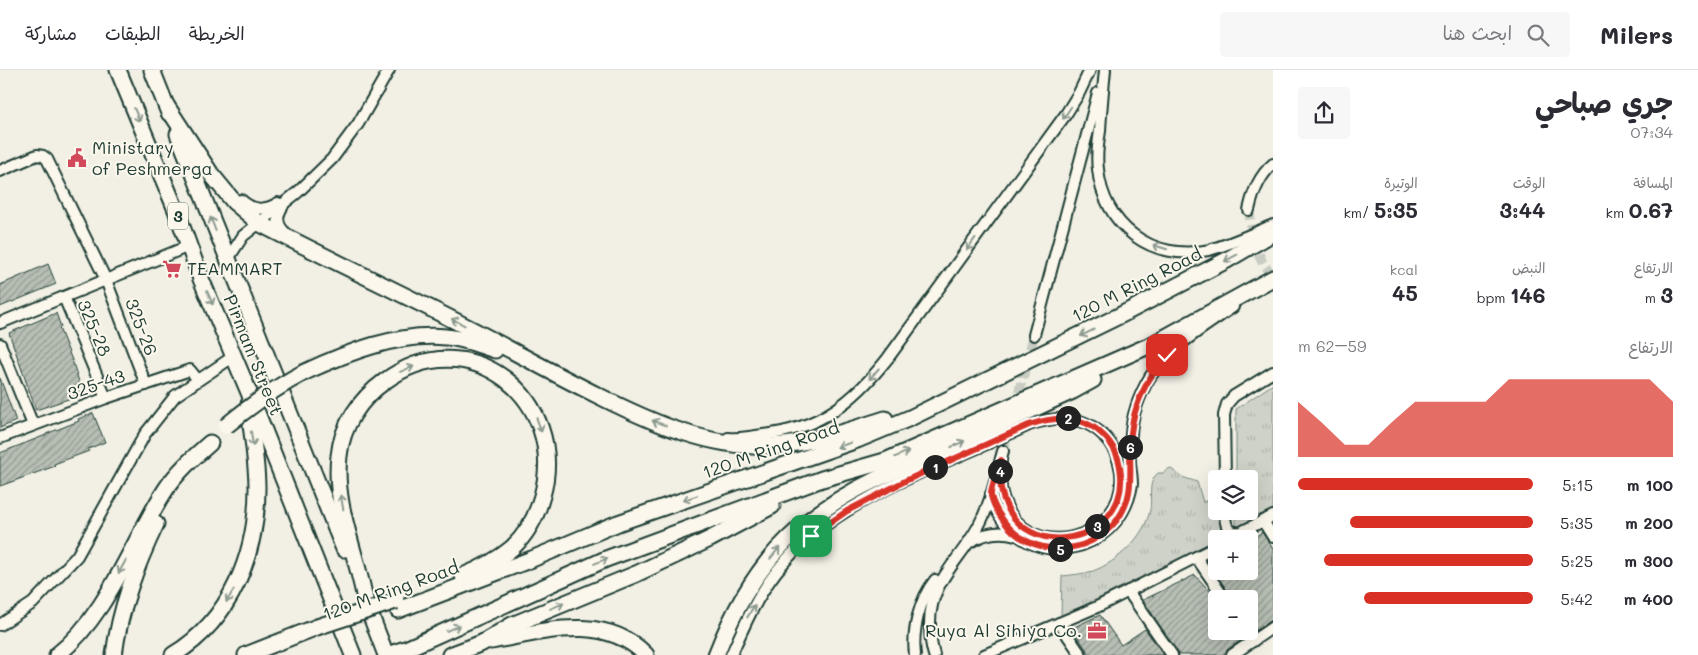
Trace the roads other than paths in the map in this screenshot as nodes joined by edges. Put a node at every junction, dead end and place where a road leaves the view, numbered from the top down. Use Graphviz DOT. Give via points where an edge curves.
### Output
graph roads {
  1 [pos="118,70"];
  2 [pos="152,70"];
  3 [pos="389,70"];
  4 [pos="1090,70"];
  5 [pos="1104,70"];
  6 [pos="166,105"];
  7 [pos="192,144"];
  8 [pos="1273,164"];
  9 [pos="0,171"];
  10 [pos="319,172"];
  11 [pos="286,201"];
  12 [pos="1249,210"];
  13 [pos="259,223"];
  14 [pos="1273,225"];
  15 [pos="1273,233"];
  16 [pos="297,243"];
  17 [pos="189,246"];
  18 [pos="228,259"];
  19 [pos="1273,279"];
  20 [pos="106,280"];
  21 [pos="64,297"];
  22 [pos="0,324"];
  23 [pos="1034,335"];
  24 [pos="0,344"];
  25 [pos="1153,344"];
  26 [pos="234,356"];
  27 [pos="532,362"];
  28 [pos="1273,372"];
  29 [pos="198,380"];
  30 [pos="146,385"];
  31 [pos="248,390"];
  32 [pos="959,393"];
  33 [pos="106,398"];
  34 [pos="33,425"];
  35 [pos="680,431"];
  36 [pos="0,438"];
  37 [pos="210,443"];
  38 [pos="1225,470"];
  39 [pos="822,479"];
  40 [pos="991,494"];
  41 [pos="1273,516"];
  42 [pos="1263,521"];
  43 [pos="1243,530"];
  44 [pos="1017,535"];
  45 [pos="1273,537"];
  46 [pos="963,549"];
  47 [pos="1208,551"];
  48 [pos="1196,556"];
  49 [pos="1219,590"];
  50 [pos="1128,591"];
  51 [pos="365,600"];
  52 [pos="397,605"];
  53 [pos="1059,623"];
  54 [pos="0,625"];
  55 [pos="1273,627"];
  56 [pos="319,631"];
  57 [pos="1253,641"];
  58 [pos="482,643"];
  59 [pos="57,655"];
  60 [pos="114,655"];
  61 [pos="173,655"];
  62 [pos="246,655"];
  63 [pos="260,655"];
  64 [pos="353,655"];
  65 [pos="386,655"];
  66 [pos="450,655"];
  67 [pos="646,655"];
  68 [pos="716,655"];
  69 [pos="730,655"];
  70 [pos="915,655"];
  71 [pos="934,655"];
  72 [pos="984,655"];
  73 [pos="1081,655"];
  74 [pos="1172,655"];
  75 [pos="1232,655"];
  1 -- 17 [label="highway, Pirmam Street / 3, one-way"];
  2 -- 6 [label="highway, Pirmam Street / 3"];
  3 -- 10 [label="street" via="346,141"];
  4 -- 35 [label="street, one-way" via="1066,114 888,358 854,396 817,420 775,434 733,438"];
  14 -- 5 [label="street, one-way" via="1208,250 1184,252 1150,244 1123,227 1101,192 1097,167"];
  5 -- 23 [label="street"];
  6 -- 7 [label="highway"];
  18 -- 6 [label="highway, Pirmam Street / 3, one-way"];
  7 -- 10 [label="street" via="240,199 259,209 271,207"];
  7 -- 13 [label="highway" via="234,202"];
  8 -- 12 [label="street" via="1258,183"];
  9 -- 20 [label="street, 325-26" via="37,155 47,159"];
  10 -- 11 [label="street"];
  11 -- 13 [label="street"];
  11 -- 16 [label="street" via="278,213 278,224"];
  13 -- 16 [label="highway"];
  13 -- 18 [label="street" via="239,241"];
  15 -- 32 [label="highway, 120 M Ring Road, one-way" via="1121,315"];
  27 -- 16 [label="highway, one-way"];
  17 -- 20 [label="street"];
  17 -- 26 [label="highway, Pirmam Street / 3, one-way"];
  18 -- 51 [label="highway, Pirmam Street / 3"];
  19 -- 25 [label="highway"];
  19 -- 44 [label="street" via="1187,338 1167,355 1150,378 1140,398 1131,432 1129,495 1112,526 1090,542 1066,549 1040,546"];
  20 -- 21 [label="street"];
  20 -- 30 [label="street, 325-26"];
  21 -- 22 [label="street"];
  21 -- 33 [label="street, 325-28"];
  24 -- 34 [label="street"];
  39 -- 25 [label="highway, one-way" via="885,462"];
  68 -- 25 [label="highway, one-way" via="727,627 758,573 796,531 827,507 875,480 1073,391"];
  26 -- 29 [label="street"];
  26 -- 31 [label="highway, Pirmam Street / 3"];
  35 -- 27 [label="highway, one-way" via="627,410"];
  27 -- 37 [label="highway, bridge" via="446,336 382,343 345,355 285,383 242,412"];
  28 -- 38 [label="street" via="1234,396 1227,404 1224,415"];
  29 -- 30 [label="street, 325-43" via="190,370"];
  29 -- 54 [label="street" via="175,396 145,434 76,556 33,603"];
  30 -- 33 [label="street, 325-43"];
  31 -- 61 [label="highway, one-way" via="258,487 255,525 247,560 231,596 218,614 190,644"];
  31 -- 64 [label="highway, Pirmam Street / 3"];
  32 -- 35 [label="highway" via="797,444 740,445"];
  32 -- 52 [label="highway, 120 M Ring Road, one-way" via="857,440 618,523 532,559"];
  33 -- 34 [label="street, 325-43"];
  34 -- 36 [label="street, 325-43"];
  37 -- 59 [label="highway, one-way" via="181,469 166,489 97,610"];
  37 -- 60 [label="highway" via="180,484 146,545 126,598"];
  58 -- 39 [label="highway, one-way" via="512,625 636,574 710,539"];
  65 -- 39 [label="highway, one-way" via="606,559"];
  40 -- 44 [label="street" via="1000,516"];
  40 -- 46 [label="street" via="978,528"];
  69 -- 40 [label="street, one-way" via="760,595 777,571 811,536 847,511 898,484 1029,425 1066,418 1080,420 1098,430 1110,442 1119,461 1121,480 1118,496 1107,517 1089,531 1070,538 1042,537 1017,522 1009,512 1001,491 1002,455"];
  41 -- 42 [label="street"];
  42 -- 43 [label="street"];
  42 -- 45 [label="street"];
  44 -- 46 [label="street" via="1005,532 982,535"];
  46 -- 70 [label="street" via="927,593 915,630"];
  46 -- 71 [label="street" via="934,596 930,627"];
  47 -- 48 [label="street"];
  48 -- 49 [label="street"];
  48 -- 50 [label="street"];
  50 -- 53 [label="street"];
  50 -- 74 [label="street"];
  51 -- 52 [label="highway, one-way" via="339,487 342,437 350,418 372,391 407,368 448,360 470,362 493,370 515,386 524,398 536,416 544,439 547,473 536,514 520,539 500,556"];
  51 -- 65 [label="highway, Pirmam Street / 3"];
  52 -- 56 [label="highway, 120 M Ring Road"];
  53 -- 72 [label="street"];
  53 -- 73 [label="street"];
  55 -- 57 [label="street"];
  56 -- 62 [label="highway"];
  56 -- 63 [label="highway, 120 M Ring Road"];
  57 -- 75 [label="street"];
  58 -- 66 [label="highway"];
  58 -- 67 [label="highway" via="566,628 597,629 621,637"];
}
